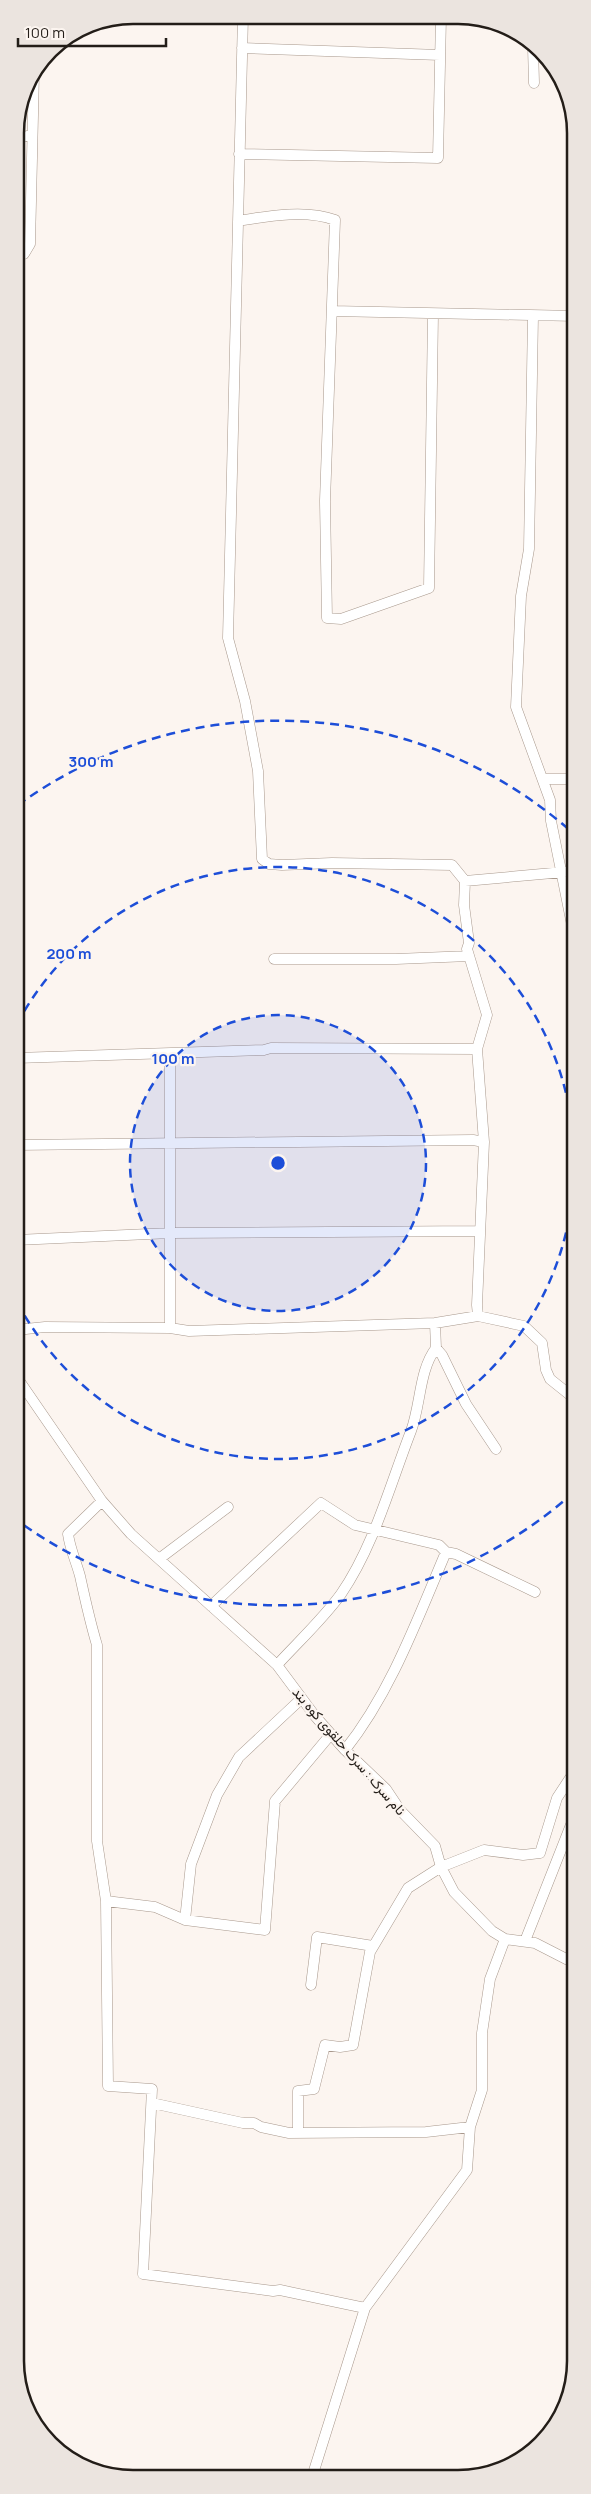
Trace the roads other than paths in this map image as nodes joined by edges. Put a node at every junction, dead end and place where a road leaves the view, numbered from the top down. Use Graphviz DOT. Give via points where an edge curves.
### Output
graph roads {
  1 [pos="243,24"];
  2 [pos="441,24"];
  3 [pos="242,48"];
  4 [pos="533,54"];
  5 [pos="440,55"];
  6 [pos="534,82"];
  7 [pos="33,88"];
  8 [pos="31,135"];
  9 [pos="24,137"];
  10 [pos="239,154"];
  11 [pos="238,220"];
  12 [pos="24,254"];
  13 [pos="332,311"];
  14 [pos="433,314"];
  15 [pos="533,316"];
  16 [pos="567,316"];
  17 [pos="544,779"];
  18 [pos="567,779"];
  19 [pos="562,871"];
  20 [pos="567,871"];
  21 [pos="465,881"];
  22 [pos="567,898"];
  23 [pos="470,956"];
  24 [pos="274,959"];
  25 [pos="478,1050"];
  26 [pos="170,1054"];
  27 [pos="24,1058"];
  28 [pos="484,1142"];
  29 [pos="171,1143"];
  30 [pos="24,1145"];
  31 [pos="480,1231"];
  32 [pos="171,1233"];
  33 [pos="24,1240"];
  34 [pos="478,1316"];
  35 [pos="435,1323"];
  36 [pos="170,1328"];
  37 [pos="24,1329"];
  38 [pos="436,1348"];
  39 [pos="24,1388"];
  40 [pos="567,1393"];
  41 [pos="496,1449"];
  42 [pos="102,1501"];
  43 [pos="228,1508"];
  44 [pos="374,1529"];
  45 [pos="446,1552"];
  46 [pos="159,1559"];
  47 [pos="535,1592"];
  48 [pos="211,1606"];
  49 [pos="277,1665"];
  50 [pos="302,1699"];
  51 [pos="332,1734"];
  52 [pos="345,1750"];
  53 [pos="567,1782"];
  54 [pos="567,1835"];
  55 [pos="441,1867"];
  56 [pos="106,1901"];
  57 [pos="185,1920"];
  58 [pos="505,1939"];
  59 [pos="524,1942"];
  60 [pos="373,1946"];
  61 [pos="567,1959"];
  62 [pos="311,1985"];
  63 [pos="152,2103"];
  64 [pos="470,2127"];
  65 [pos="298,2131"];
  66 [pos="366,2308"];
  67 [pos="314,2470"];
  1 -- 3 [label="street"];
  2 -- 5 [label="street"];
  3 -- 5 [label="street"];
  3 -- 10 [label="street"];
  4 -- 6 [label="street"];
  5 -- 10 [label="street" via="438,158"];
  7 -- 8 [label="street"];
  8 -- 9 [label="street"];
  8 -- 12 [label="street" via="30,244"];
  10 -- 11 [label="street"];
  11 -- 13 [label="street" via="318,216 335,220"];
  11 -- 21 [label="street" via="228,638 245,701 258,771 262,860 282,866 332,863 452,865"];
  13 -- 14 [label="street"];
  13 -- 14 [label="street" via="325,501 327,618 341,619 428,588"];
  14 -- 15 [label="street"];
  15 -- 16 [label="street"];
  15 -- 17 [label="street" via="529,549 521,596 516,707"];
  17 -- 18 [label="street"];
  17 -- 19 [label="street"];
  19 -- 20 [label="street"];
  19 -- 21 [label="street"];
  19 -- 22 [label="street"];
  21 -- 23 [label="street" via="464,905"];
  23 -- 24 [label="street"];
  23 -- 25 [label="street" via="487,1015"];
  25 -- 26 [label="street" via="271,1048"];
  25 -- 28 [label="street"];
  26 -- 27 [label="street"];
  26 -- 29 [label="street"];
  28 -- 29 [label="street"];
  28 -- 31 [label="street"];
  29 -- 30 [label="street"];
  29 -- 32 [label="street"];
  31 -- 32 [label="street"];
  31 -- 34 [label="street"];
  32 -- 33 [label="street"];
  32 -- 36 [label="street"];
  34 -- 35 [label="street"];
  34 -- 40 [label="street" via="524,1326 542,1342 550,1379"];
  35 -- 36 [label="street" via="189,1331"];
  35 -- 38 [label="street"];
  36 -- 37 [label="street"];
  38 -- 41 [label="street" via="466,1404"];
  38 -- 44 [label="street" via="425,1368 420,1402"];
  39 -- 42 [label="street, نام سرک : سرک حلقوی کوه بند"];
  42 -- 46 [label="street, نام سرک : سرک حلقوی کوه بند"];
  42 -- 56 [label="street" via="68,1534 98,1645 97,1841"];
  43 -- 46 [label="street"];
  44 -- 45 [label="street" via="439,1545"];
  44 -- 48 [label="street" via="354,1525 321,1503"];
  44 -- 49 [label="street" via="364,1556 340,1595"];
  45 -- 47 [label="street"];
  45 -- 52 [label="street" via="398,1662 364,1726"];
  46 -- 48 [label="street, نام سرک : سرک حلقوی کوه بند"];
  48 -- 49 [label="street, نام سرک : سرک حلقوی کوه بند"];
  49 -- 50 [label="street, نام سرک : سرک حلقوی کوه بند"];
  50 -- 51 [label="street, نام سرک : سرک حلقوی کوه بند"];
  50 -- 57 [label="street" via="240,1757 217,1796 191,1864"];
  51 -- 52 [label="street, نام سرک : سرک حلقوی کوه بند"];
  51 -- 57 [label="street" via="275,1802 265,1930"];
  52 -- 55 [label="street, نام سرک : سرک حلقوی کوه بند" via="386,1789 400,1810 435,1846"];
  53 -- 55 [label="street" via="557,1798 540,1853 523,1855 484,1850"];
  54 -- 59 [label="street"];
  55 -- 58 [label="street, نام سرک : سرک حلقوی کوه بند" via="454,1892 492,1931"];
  55 -- 60 [label="street" via="408,1888"];
  56 -- 57 [label="street" via="155,1907"];
  56 -- 63 [label="street" via="108,2086 152,2089"];
  58 -- 59 [label="street, نام سرک : سرک حلقوی کوه بند"];
  58 -- 64 [label="street" via="490,1979 482,2033 482,2090"];
  59 -- 61 [label="street, نام سرک : سرک حلقوی کوه بند" via="536,1943"];
  60 -- 62 [label="street" via="317,1937"];
  60 -- 65 [label="street" via="353,2045 325,2045 314,2089 298,2091"];
  63 -- 65 [label="street" via="288,2133"];
  63 -- 66 [label="street" via="143,2274 280,2290"];
  64 -- 65 [label="street" via="426,2132"];
  64 -- 66 [label="street" via="467,2170"];
  66 -- 67 [label="street"];
}
